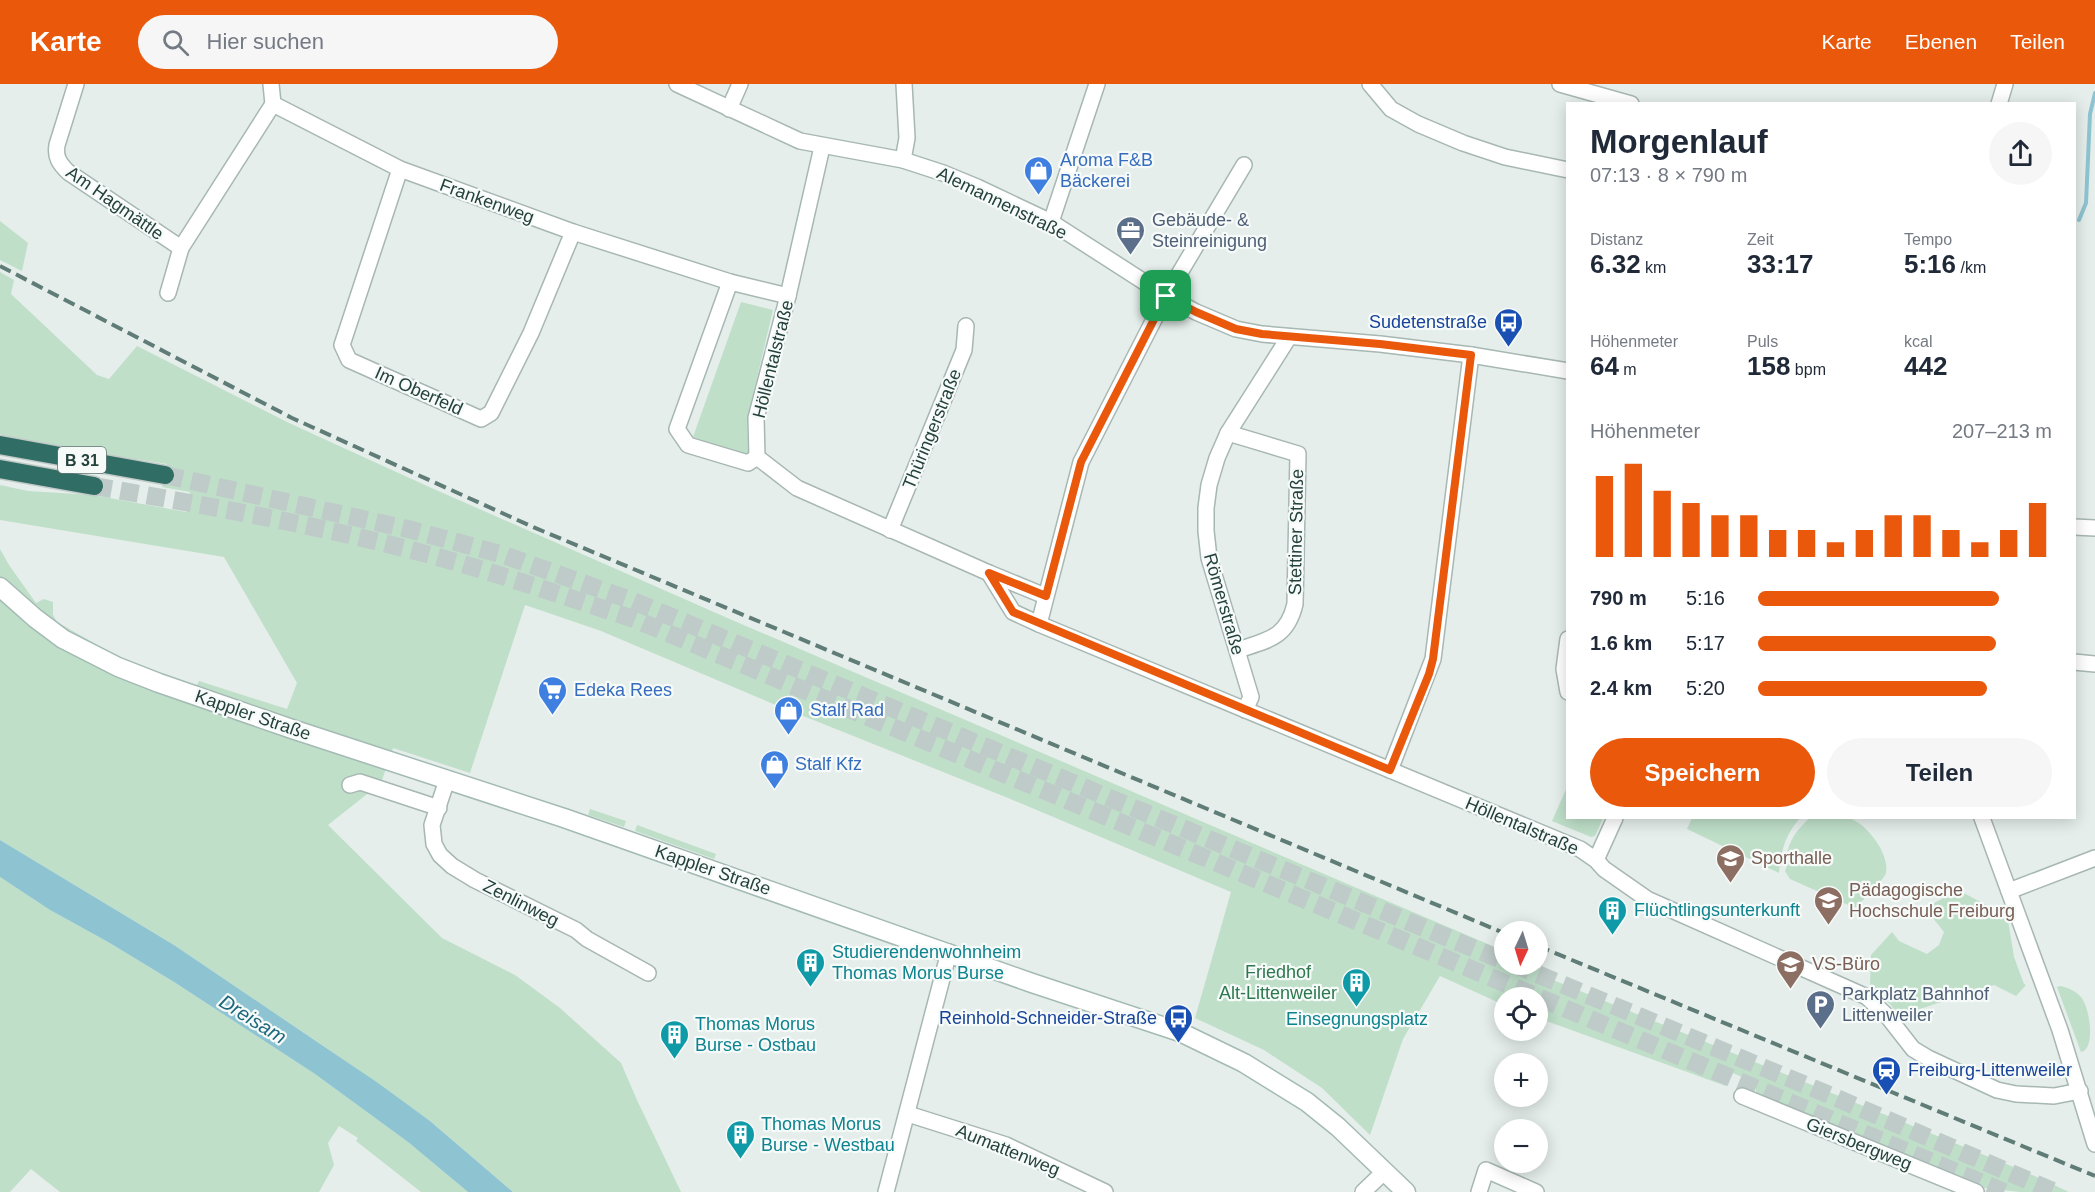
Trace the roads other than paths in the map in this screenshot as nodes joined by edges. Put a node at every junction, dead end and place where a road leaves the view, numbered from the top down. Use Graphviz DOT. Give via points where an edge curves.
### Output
graph roads {
  1 [pos="76,84"];
  2 [pos="271,84"];
  3 [pos="677,84"];
  4 [pos="741,84"];
  5 [pos="904,84"];
  6 [pos="1097,84"];
  7 [pos="1370,84"];
  8 [pos="1560,84"];
  9 [pos="2005,84"];
  10 [pos="1624,102"];
  11 [pos="2000,102"];
  12 [pos="273,104"];
  13 [pos="729,110"];
  14 [pos="822,147"];
  15 [pos="903,160"];
  16 [pos="1244,165"];
  17 [pos="400,169"];
  18 [pos="1566,170"];
  19 [pos="1051,222"];
  20 [pos="573,232"];
  21 [pos="181,248"];
  22 [pos="730,282"];
  23 [pos="168,293"];
  24 [pos="788,296"];
  25 [pos="1166,296"];
  26 [pos="966,326"];
  27 [pos="1289,337"];
  28 [pos="1471,355"];
  29 [pos="1566,371"];
  30 [pos="1228,433"];
  31 [pos="0,445"];
  32 [pos="752,460"];
  33 [pos="0,469"];
  34 [pos="165,475"];
  35 [pos="94,486"];
  36 [pos="2076,527"];
  37 [pos="2095,528"];
  38 [pos="890,530"];
  39 [pos="989,573"];
  40 [pos="0,587"];
  41 [pos="1046,596"];
  42 [pos="1038,624"];
  43 [pos="1238,650"];
  44 [pos="1566,654"];
  45 [pos="2076,662"];
  46 [pos="2095,664"];
  47 [pos="1566,680"];
  48 [pos="1245,710"];
  49 [pos="1390,770"];
  50 [pos="447,780"];
  51 [pos="350,785"];
  52 [pos="439,808"];
  53 [pos="1615,819"];
  54 [pos="1982,819"];
  55 [pos="2095,858"];
  56 [pos="1596,860"];
  57 [pos="2009,891"];
  58 [pos="949,952"];
  59 [pos="648,974"];
  60 [pos="2080,1091"];
  61 [pos="1742,1095"];
  62 [pos="908,1113"];
  63 [pos="2095,1144"];
  64 [pos="1385,1171"];
  65 [pos="886,1192"];
  66 [pos="1105,1192"];
  67 [pos="1363,1192"];
  68 [pos="1406,1192"];
  69 [pos="1479,1192"];
  70 [pos="1536,1192"];
  71 [pos="1976,1192"];
  1 -- 21 [label="street, Am Hagmättle" via="57,145 58,163"];
  2 -- 12 [label="street"];
  3 -- 13 [label="street, Alemannenstraße"];
  4 -- 13 [label="street"];
  5 -- 15 [label="street" via="907,138"];
  6 -- 19 [label="street"];
  7 -- 18 [label="street" via="1391,109 1418,124 1505,157"];
  8 -- 10 [label="street"];
  9 -- 11 [label="street"];
  12 -- 17 [label="street, Frankenweg"];
  12 -- 21 [label="street, Am Hagmättle"];
  13 -- 14 [label="street, Alemannenstraße" via="784,136"];
  14 -- 15 [label="street, Alemannenstraße"];
  14 -- 24 [label="street, Höllentalstraße"];
  15 -- 19 [label="street, Alemannenstraße" via="943,172"];
  16 -- 25 [label="street"];
  17 -- 20 [label="street, Frankenweg"];
  17 -- 20 [label="street, Im Oberfeld" via="342,345 349,360 481,419 491,413 531,333"];
  19 -- 25 [label="street, Alemannenstraße"];
  20 -- 22 [label="street, Frankenweg"];
  21 -- 23 [label="street, Am Hagmättle"];
  22 -- 24 [label="street, Frankenweg"];
  22 -- 32 [label="street" via="677,429 688,445 722,457"];
  24 -- 32 [label="street, Höllentalstraße" via="756,418"];
  25 -- 27 [label="street, Alemannenstraße" via="1236,329"];
  25 -- 41 [label="street" via="1081,462"];
  26 -- 38 [label="street, Thüringerstraße" via="964,350"];
  27 -- 28 [label="street, Alemannenstraße"];
  27 -- 30 [label="street, Römerstraße"];
  28 -- 29 [label="street, Alemannenstraße"];
  28 -- 49 [label="street" via="1433,659"];
  30 -- 43 [label="street, Römerstraße" via="1209,485 1206,531 1209,558"];
  30 -- 43 [label="street, Stettiner Straße" via="1298,454 1292,619 1282,632"];
  31 -- 34 [label="highway, B 31"];
  32 -- 38 [label="street" via="797,488"];
  33 -- 35 [label="highway, B 31"];
  36 -- 37 [label="street"];
  38 -- 39 [label="street"];
  39 -- 41 [label="street"];
  39 -- 42 [label="street, Höllentalstraße" via="1013,612"];
  40 -- 50 [label="street, Kappler Straße" via="63,639 118,667"];
  41 -- 42 [label="street"];
  42 -- 48 [label="street, Höllentalstraße"];
  43 -- 48 [label="street, Römerstraße" via="1251,697"];
  44 -- 47 [label="street"];
  45 -- 46 [label="street"];
  48 -- 49 [label="street, Höllentalstraße"];
  49 -- 56 [label="street, Höllentalstraße" via="1580,849"];
  50 -- 52 [label="street, Zenlinweg"];
  50 -- 58 [label="street, Kappler Straße"];
  51 -- 52 [label="street" via="360,782"];
  52 -- 59 [label="street, Zenlinweg" via="432,825 435,844 452,866 576,930"];
  53 -- 56 [label="street"];
  54 -- 57 [label="street"];
  55 -- 57 [label="street"];
  56 -- 60 [label="street, Höllentalstraße" via="1647,899 1867,997 1913,1048 1964,1075 2016,1094 2054,1096"];
  57 -- 60 [label="street"];
  58 -- 62 [label="street"];
  58 -- 64 [label="street, Kappler Straße" via="1212,1047 1306,1102"];
  60 -- 63 [label="street"];
  61 -- 71 [label="street, Giersbergweg"];
  62 -- 65 [label="street"];
  62 -- 66 [label="street, Aumattenweg" via="1006,1145"];
  64 -- 67 [label="street"];
  64 -- 68 [label="street, Kappler Straße"];
  69 -- 70 [label="street" via="1486,1170"];
}
